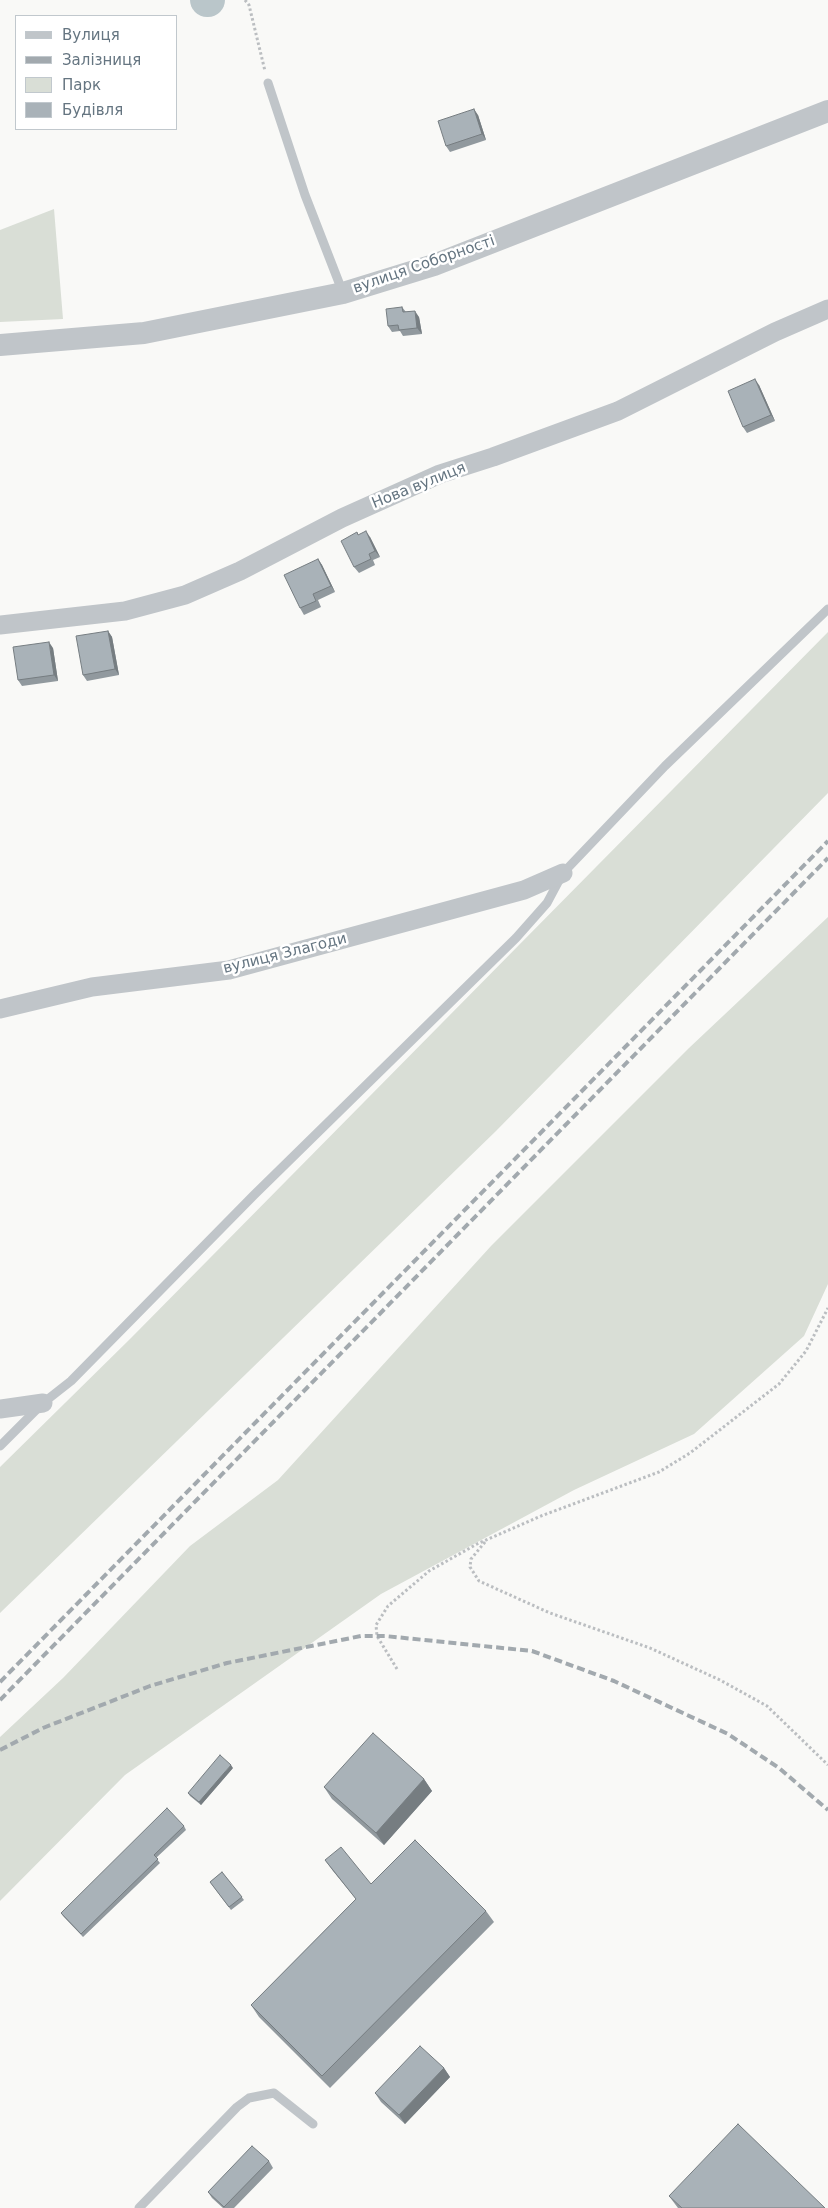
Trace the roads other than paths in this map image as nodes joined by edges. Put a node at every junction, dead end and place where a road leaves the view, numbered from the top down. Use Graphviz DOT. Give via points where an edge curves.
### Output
graph roads {
  1 [pos="268,83"];
  2 [pos="828,111"];
  3 [pos="343,293"];
  4 [pos="828,309"];
  5 [pos="0,345"];
  6 [pos="828,610"];
  7 [pos="0,625"];
  8 [pos="564,873"];
  9 [pos="0,1009"];
  10 [pos="43,1403"];
  11 [pos="0,1409"];
  12 [pos="0,1446"];
  13 [pos="313,2124"];
  14 [pos="139,2208"];
  1 -- 3 [label="lane" via="305,195"];
  2 -- 3 [label="street, вулиця Соборності" via="434,265"];
  3 -- 5 [label="street, вулиця Соборності" via="144,332"];
  4 -- 7 [label="street, Нова вулиця" via="618,411 440,474 185,595 125,611"];
  6 -- 8 [label="lane" via="665,766"];
  8 -- 9 [label="street, вулиця Злагоди" via="524,890 229,970 92,987"];
  8 -- 10 [label="lane" via="548,903 516,938 261,1188 71,1381"];
  10 -- 11 [label="street"];
  10 -- 12 [label="lane"];
  13 -- 14 [label="lane" via="274,2093 249,2098"];
}
